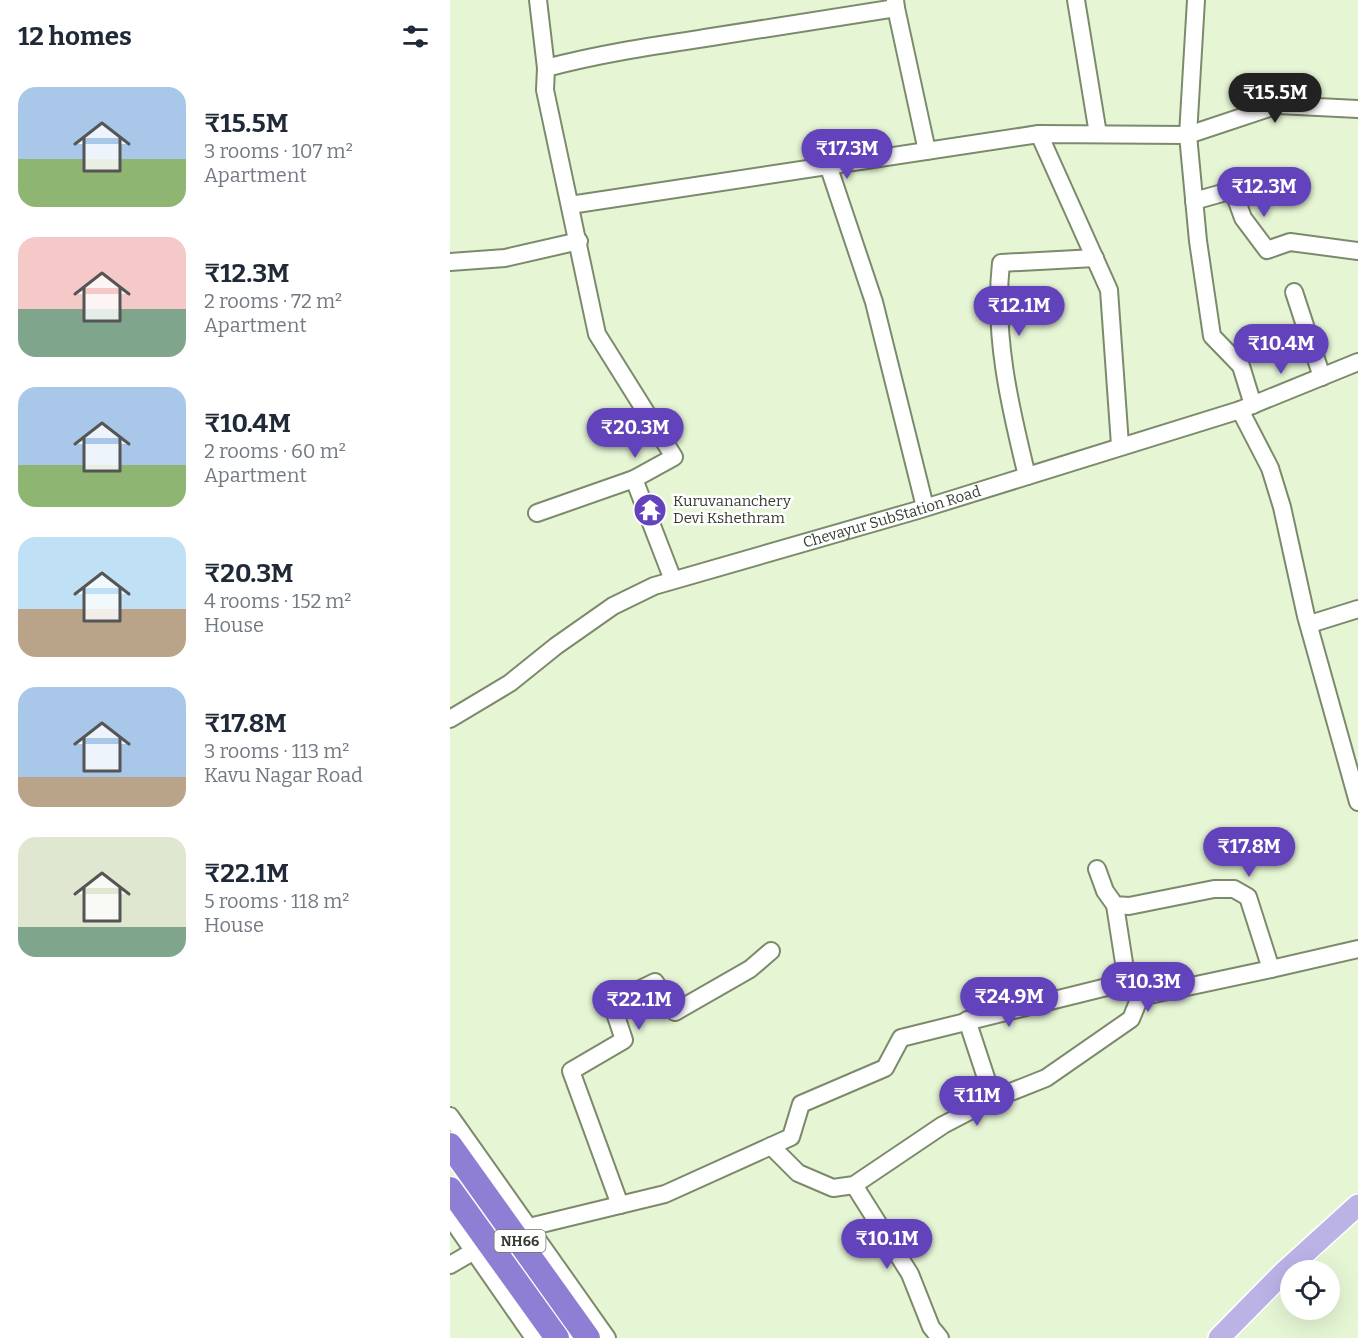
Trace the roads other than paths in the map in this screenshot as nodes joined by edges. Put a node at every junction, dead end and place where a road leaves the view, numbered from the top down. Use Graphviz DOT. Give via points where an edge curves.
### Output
graph roads {
  1 [pos="538,0"];
  2 [pos="1076,0"];
  3 [pos="1196,0"];
  4 [pos="895,4"];
  5 [pos="546,68"];
  6 [pos="1358,109"];
  7 [pos="1039,134"];
  8 [pos="1098,134"];
  9 [pos="1188,135"];
  10 [pos="927,151"];
  11 [pos="828,165"];
  12 [pos="1194,201"];
  13 [pos="570,205"];
  14 [pos="579,241"];
  15 [pos="1358,251"];
  16 [pos="1095,258"];
  17 [pos="450,262"];
  18 [pos="1294,292"];
  19 [pos="1358,362"];
  20 [pos="1322,377"];
  21 [pos="1247,407"];
  22 [pos="1120,445"];
  23 [pos="1027,476"];
  24 [pos="634,479"];
  25 [pos="925,507"];
  26 [pos="537,513"];
  27 [pos="673,580"];
  28 [pos="1358,609"];
  29 [pos="1310,624"];
  30 [pos="450,719"];
  31 [pos="1358,802"];
  32 [pos="1096,869"];
  33 [pos="1115,905"];
  34 [pos="1358,949"];
  35 [pos="771,951"];
  36 [pos="1271,969"];
  37 [pos="1127,982"];
  38 [pos="1140,997"];
  39 [pos="967,1020"];
  40 [pos="993,1099"];
  41 [pos="450,1116"];
  42 [pos="450,1145"];
  43 [pos="771,1146"];
  44 [pos="854,1185"];
  45 [pos="450,1189"];
  46 [pos="620,1205"];
  47 [pos="1358,1205"];
  48 [pos="450,1217"];
  49 [pos="1358,1217"];
  50 [pos="529,1227"];
  51 [pos="474,1251"];
  52 [pos="1310,1260"];
  53 [pos="450,1265"];
  54 [pos="1280,1289"];
  55 [pos="534,1338"];
  56 [pos="557,1338"];
  57 [pos="588,1338"];
  58 [pos="607,1338"];
  59 [pos="940,1338"];
  60 [pos="1218,1338"];
  61 [pos="1232,1338"];
  1 -- 5 [label="street"];
  2 -- 8 [label="street"];
  3 -- 9 [label="street"];
  4 -- 5 [label="street" via="582,58"];
  4 -- 10 [label="street"];
  5 -- 13 [label="street" via="545,90"];
  6 -- 9 [label="street" via="1278,105"];
  7 -- 8 [label="street"];
  7 -- 10 [label="street"];
  7 -- 16 [label="street"];
  8 -- 9 [label="street"];
  9 -- 12 [label="street"];
  10 -- 11 [label="street"];
  11 -- 13 [label="street"];
  11 -- 25 [label="street" via="874,302"];
  12 -- 15 [label="street" via="1233,190 1244,218 1267,250 1290,242"];
  12 -- 21 [label="street" via="1212,336 1241,366"];
  13 -- 14 [label="street"];
  14 -- 17 [label="street" via="506,258"];
  14 -- 24 [label="street" via="597,334 674,457"];
  16 -- 22 [label="street" via="1109,290"];
  16 -- 23 [label="street" via="1001,263 998,290 1007,398"];
  18 -- 20 [label="street"];
  19 -- 20 [label="street, Chevayur SubStation Road"];
  20 -- 21 [label="street, Chevayur SubStation Road"];
  21 -- 22 [label="street, Chevayur SubStation Road"];
  21 -- 29 [label="street" via="1282,507"];
  22 -- 23 [label="street, Chevayur SubStation Road"];
  23 -- 25 [label="street, Chevayur SubStation Road"];
  24 -- 26 [label="street"];
  24 -- 27 [label="street"];
  25 -- 27 [label="street, Chevayur SubStation Road"];
  27 -- 30 [label="street, Chevayur SubStation Road" via="613,606 510,683"];
  28 -- 29 [label="street"];
  29 -- 31 [label="street"];
  32 -- 33 [label="street"];
  33 -- 36 [label="street" via="1234,889 1248,897"];
  33 -- 37 [label="street"];
  34 -- 36 [label="street"];
  35 -- 46 [label="street" via="750,969 675,1012 655,982 614,1002 624,1040 571,1071"];
  36 -- 38 [label="street"];
  37 -- 38 [label="street"];
  37 -- 39 [label="street"];
  38 -- 40 [label="street" via="1131,1019 1046,1078"];
  39 -- 40 [label="street"];
  39 -- 43 [label="street" via="901,1038 885,1068 801,1104 791,1137"];
  40 -- 44 [label="street" via="943,1125"];
  41 -- 50 [label="street"];
  42 -- 57 [label="highway, NH66"];
  43 -- 44 [label="street" via="798,1173 833,1188"];
  43 -- 46 [label="street" via="665,1194"];
  44 -- 59 [label="street" via="909,1274 931,1327"];
  45 -- 56 [label="highway, NH66"];
  46 -- 50 [label="street"];
  47 -- 60 [label="main road"];
  48 -- 51 [label="street"];
  49 -- 52 [label="main road"];
  50 -- 58 [label="street"];
  51 -- 53 [label="street"];
  51 -- 55 [label="street"];
  54 -- 61 [label="main road"];
}
